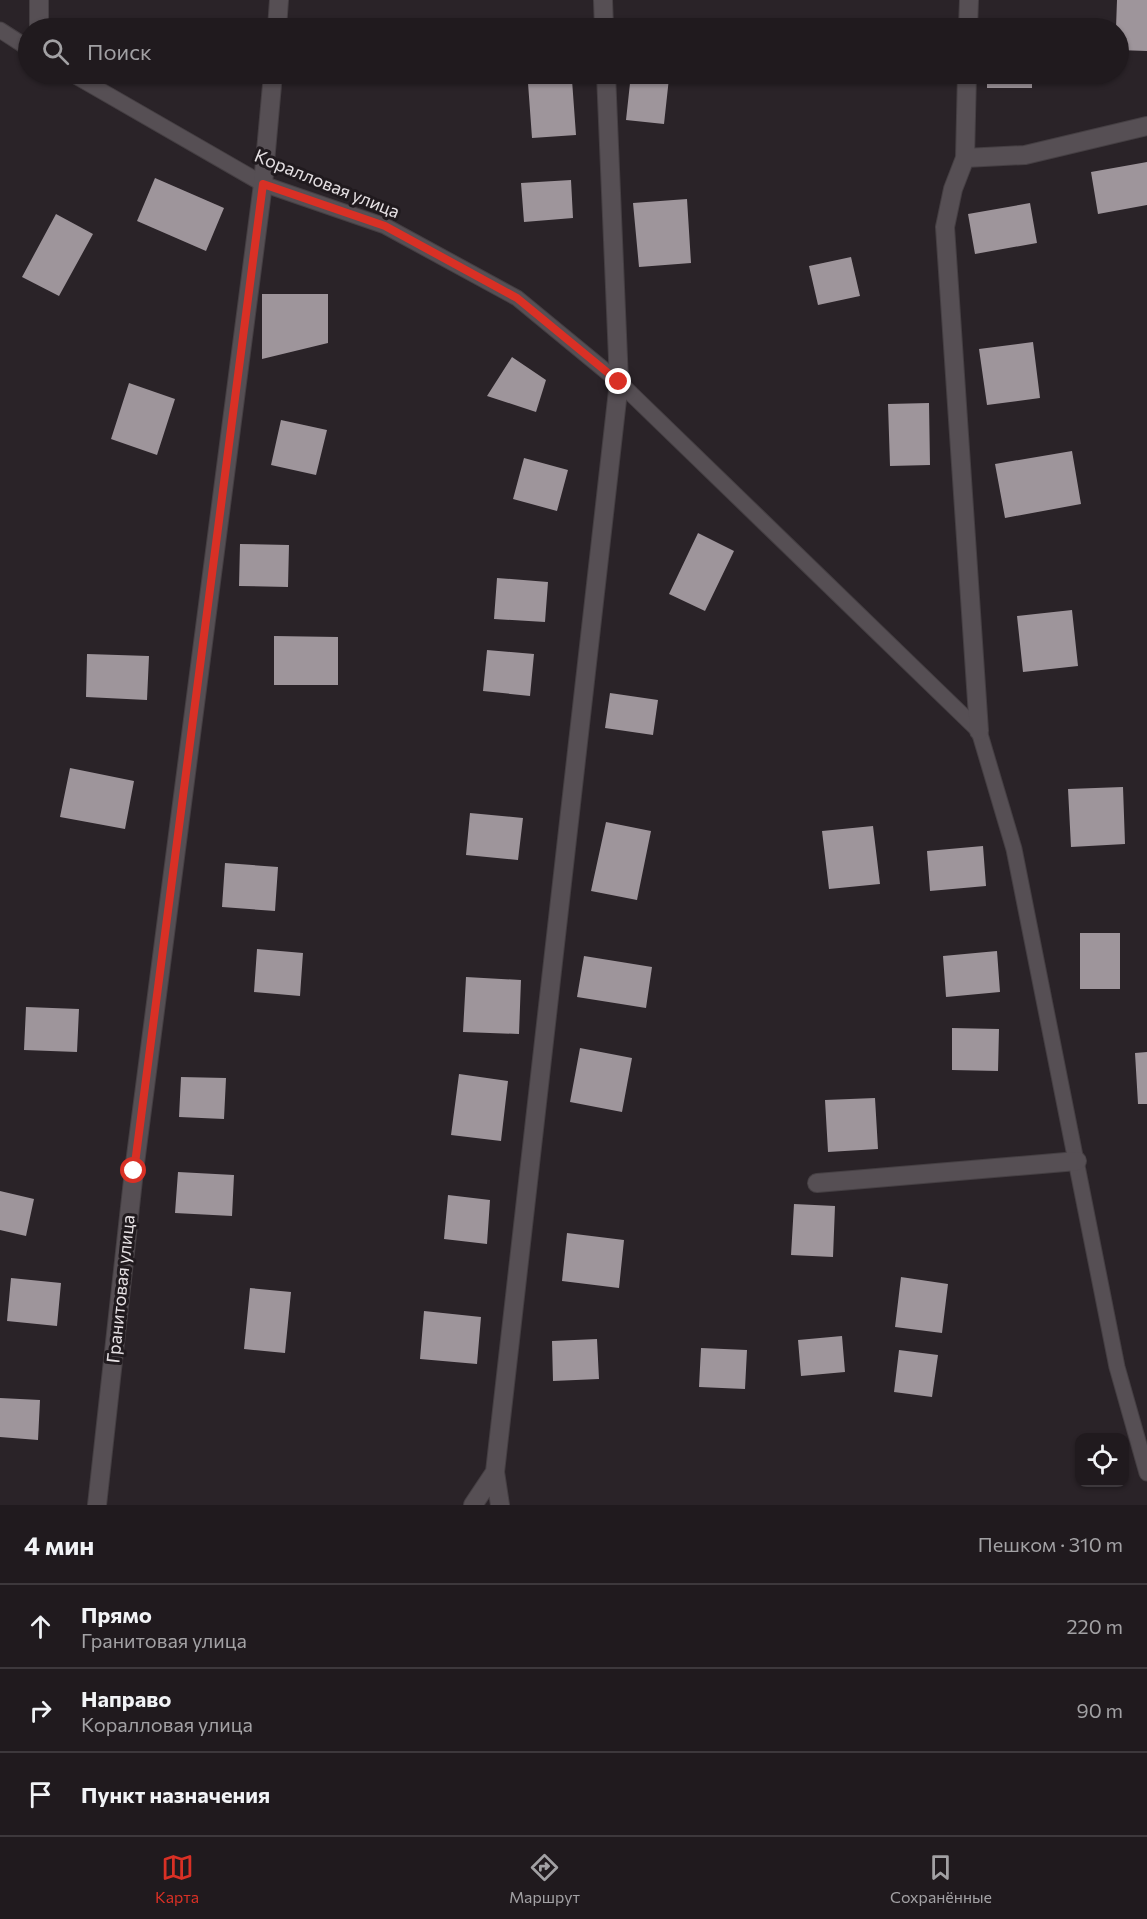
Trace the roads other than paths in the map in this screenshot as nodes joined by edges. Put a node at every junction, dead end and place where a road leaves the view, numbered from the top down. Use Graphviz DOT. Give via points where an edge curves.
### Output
graph roads {
  1 [pos="39,0"];
  2 [pos="279,0"];
  3 [pos="603,0"];
  4 [pos="969,0"];
  5 [pos="39,18"];
  6 [pos="278,18"];
  7 [pos="604,18"];
  8 [pos="968,18"];
  9 [pos="0,30"];
  10 [pos="18,42"];
  11 [pos="89,84"];
  12 [pos="272,84"];
  13 [pos="606,84"];
  14 [pos="967,84"];
  15 [pos="1147,126"];
  16 [pos="965,158"];
  17 [pos="263,184"];
  18 [pos="619,382"];
  19 [pos="979,731"];
  20 [pos="1077,1161"];
  21 [pos="817,1183"];
  22 [pos="495,1472"];
  23 [pos="1147,1473"];
  24 [pos="100,1486"];
  25 [pos="97,1505"];
  26 [pos="108,1505"];
  27 [pos="473,1505"];
  28 [pos="500,1505"];
  1 -- 5 [label="street"];
  2 -- 6 [label="street"];
  3 -- 7 [label="street"];
  4 -- 8 [label="street"];
  9 -- 10 [label="lane"];
  11 -- 17 [label="lane, Коралловая улица"];
  12 -- 17 [label="street, Гранитовая улица"];
  13 -- 18 [label="street"];
  14 -- 16 [label="street"];
  15 -- 16 [label="street" via="1026,155"];
  16 -- 19 [label="street" via="945,227"];
  17 -- 18 [label="lane, Коралловая улица" via="385,226 517,298"];
  17 -- 24 [label="street, Гранитовая улица" via="134,1171"];
  18 -- 19 [label="lane, Коралловая улица"];
  18 -- 22 [label="street"];
  19 -- 20 [label="lane" via="1014,849"];
  20 -- 21 [label="street"];
  20 -- 23 [label="lane" via="1117,1367"];
  22 -- 27 [label="street"];
  22 -- 28 [label="street"];
  24 -- 25 [label="street, Гранитовая улица"];
  24 -- 26 [label="street"];
}
